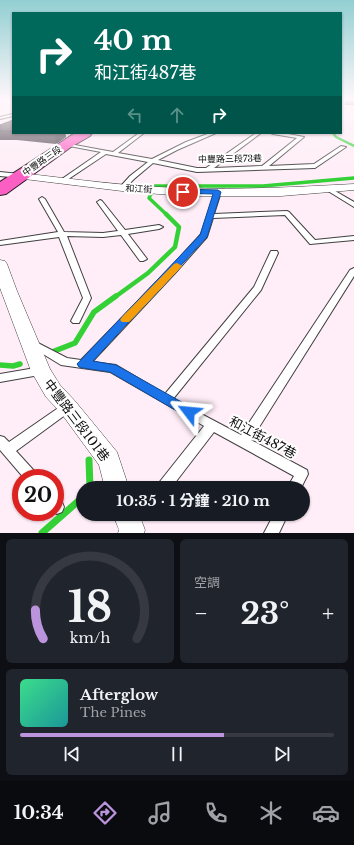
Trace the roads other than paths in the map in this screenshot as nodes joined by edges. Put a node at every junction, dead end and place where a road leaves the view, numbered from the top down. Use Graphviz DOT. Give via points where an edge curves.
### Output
graph roads {
  1 [pos="83,134"];
  2 [pos="141,134"];
  3 [pos="211,134"];
  4 [pos="258,134"];
  5 [pos="286,134"];
  6 [pos="300,135"];
  7 [pos="66,144"];
  8 [pos="343,147"];
  9 [pos="105,152"];
  10 [pos="113,154"];
  11 [pos="154,160"];
  12 [pos="263,168"];
  13 [pos="208,169"];
  14 [pos="0,174"];
  15 [pos="20,176"];
  16 [pos="62,181"];
  17 [pos="354,187"];
  18 [pos="122,188"];
  19 [pos="0,190"];
  20 [pos="330,190"];
  21 [pos="218,192"];
  22 [pos="42,199"];
  23 [pos="100,202"];
  24 [pos="354,205"];
  25 [pos="210,216"];
  26 [pos="159,227"];
  27 [pos="123,232"];
  28 [pos="62,234"];
  29 [pos="354,238"];
  30 [pos="0,243"];
  31 [pos="274,253"];
  32 [pos="143,259"];
  33 [pos="0,264"];
  34 [pos="354,270"];
  35 [pos="76,321"];
  36 [pos="31,342"];
  37 [pos="83,364"];
  38 [pos="41,370"];
  39 [pos="0,378"];
  40 [pos="166,400"];
  41 [pos="68,407"];
  42 [pos="212,425"];
  43 [pos="243,442"];
  44 [pos="4,446"];
  45 [pos="24,469"];
  46 [pos="115,481"];
  47 [pos="168,481"];
  48 [pos="298,481"];
  49 [pos="129,521"];
  50 [pos="278,521"];
  51 [pos="131,533"];
  52 [pos="272,533"];
  1 -- 7 [label="main road, 中豐路三段"];
  2 -- 10 [label="lane"];
  3 -- 11 [label="lane" via="173,149"];
  4 -- 13 [label="lane"];
  5 -- 6 [label="lane"];
  6 -- 12 [label="lane"];
  7 -- 9 [label="lane, 中豐路三段73巷"];
  7 -- 15 [label="main road, 中豐路三段"];
  8 -- 12 [label="lane, 中豐路三段73巷" via="315,166"];
  9 -- 10 [label="lane, 中豐路三段73巷"];
  9 -- 16 [label="lane"];
  10 -- 11 [label="lane, 中豐路三段73巷"];
  11 -- 13 [label="lane, 中豐路三段73巷" via="188,169"];
  11 -- 18 [label="lane" via="134,174"];
  12 -- 13 [label="lane, 中豐路三段73巷"];
  14 -- 15 [label="lane"];
  15 -- 16 [label="street, 和江街"];
  15 -- 19 [label="main road, 中豐路三段"];
  16 -- 18 [label="street, 和江街"];
  17 -- 20 [label="street, 和江街"];
  18 -- 21 [label="street, 和江街"];
  20 -- 21 [label="street, 和江街"];
  20 -- 24 [label="lane"];
  21 -- 25 [label="lane"];
  22 -- 28 [label="lane"];
  23 -- 27 [label="lane"];
  25 -- 29 [label="lane" via="287,213 313,242"];
  25 -- 37 [label="lane" via="204,235"];
  26 -- 27 [label="lane"];
  27 -- 28 [label="lane" via="103,235"];
  27 -- 32 [label="lane"];
  28 -- 30 [label="lane"];
  28 -- 35 [label="lane" via="87,298"];
  31 -- 40 [label="lane" via="258,288"];
  33 -- 36 [label="street, 中豐路三段101巷" via="8,291"];
  34 -- 43 [label="lane"];
  36 -- 37 [label="lane, 和江街487巷" via="65,362"];
  36 -- 38 [label="street, 中豐路三段101巷"];
  37 -- 40 [label="lane, 和江街487巷" via="112,368"];
  38 -- 39 [label="lane"];
  38 -- 41 [label="street, 中豐路三段101巷" via="53,391"];
  40 -- 42 [label="lane, 和江街487巷"];
  41 -- 44 [label="lane"];
  41 -- 46 [label="street, 中豐路三段101巷" via="109,460"];
  42 -- 43 [label="lane, 和江街487巷"];
  42 -- 47 [label="lane"];
  43 -- 48 [label="lane, 和江街487巷" via="302,474"];
  44 -- 45 [label="lane"];
  49 -- 51 [label="street"];
  50 -- 52 [label="lane"];
}
